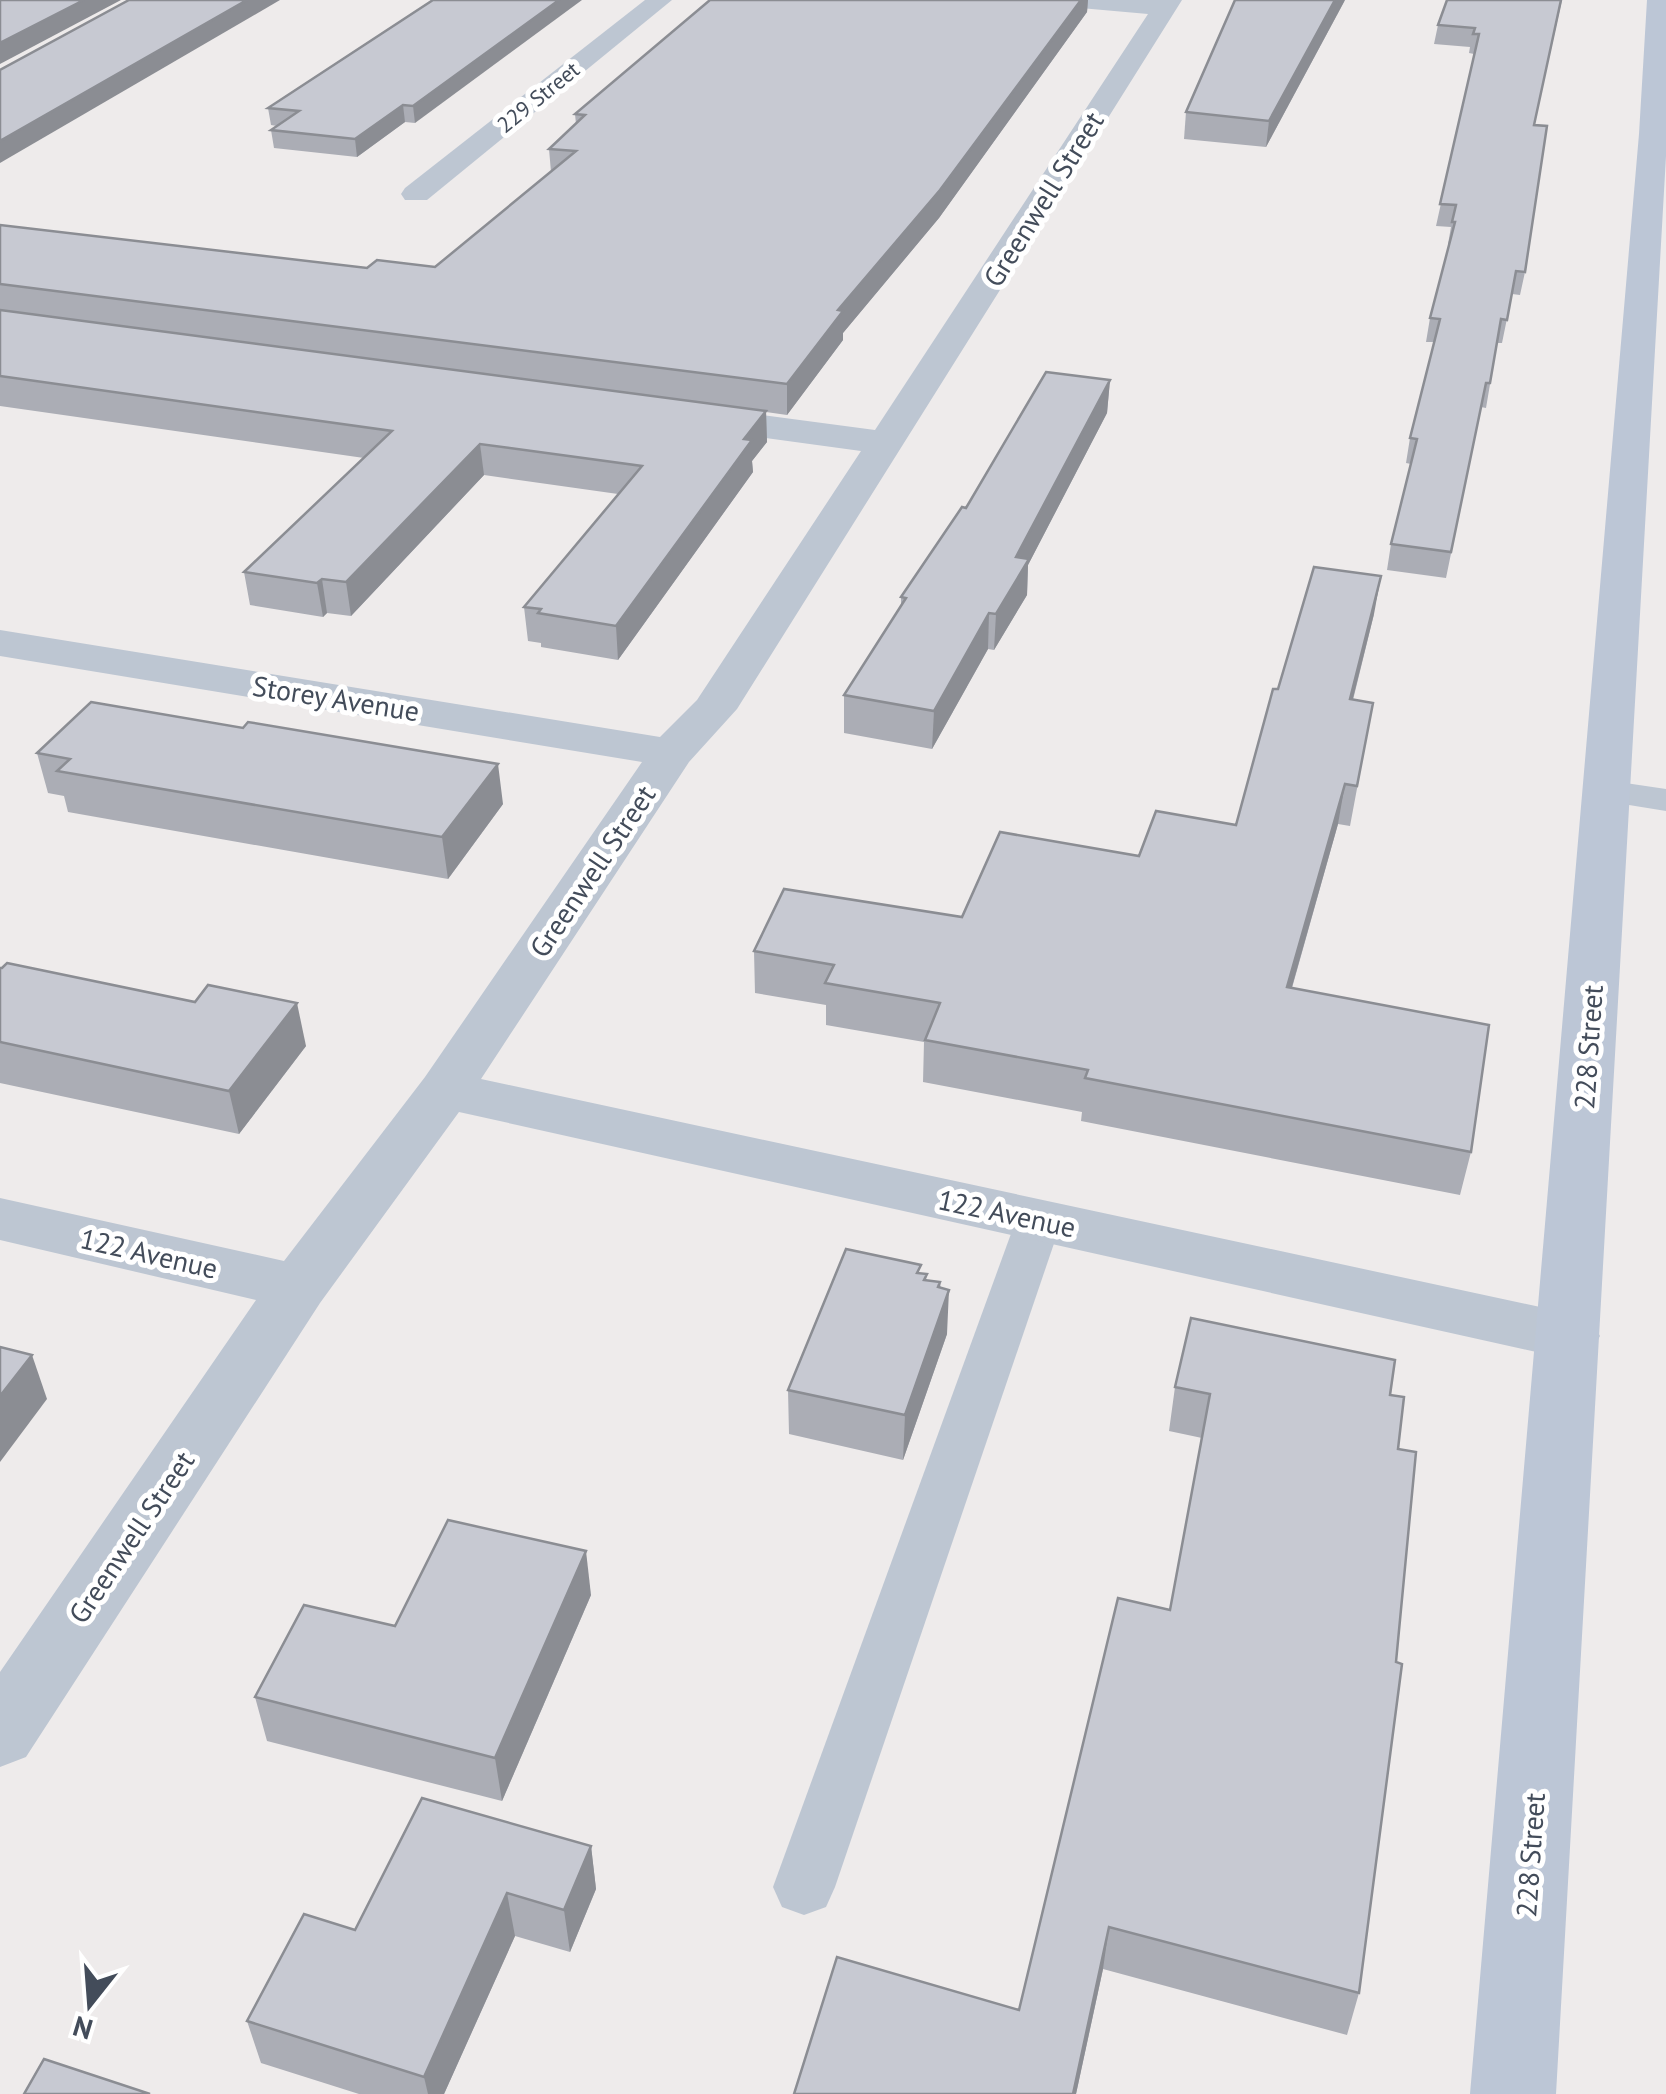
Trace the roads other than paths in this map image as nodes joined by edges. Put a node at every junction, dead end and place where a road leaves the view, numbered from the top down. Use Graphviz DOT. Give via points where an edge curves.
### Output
graph roads {
  1 [pos="660,0"];
  2 [pos="1069,0"];
  3 [pos="1659,0"];
  4 [pos="1167,4"];
  5 [pos="1659,135"];
  6 [pos="416,194"];
  7 [pos="652,411"];
  8 [pos="888,442"];
  9 [pos="0,642"];
  10 [pos="672,754"];
  11 [pos="1605,791"];
  12 [pos="1666,800"];
  13 [pos="445,1090"];
  14 [pos="0,1219"];
  15 [pos="1039,1220"];
  16 [pos="298,1287"];
  17 [pos="1568,1336"];
  18 [pos="0,1734"];
  19 [pos="804,1887"];
  20 [pos="1513,2094"];
  1 -- 6 [label="street, 229 Street"];
  2 -- 4 [label="street"];
  3 -- 5 [label="street, 228 Street"];
  4 -- 8 [label="street, Greenwell Street"];
  5 -- 11 [label="street, 228 Street"];
  7 -- 8 [label="street"];
  8 -- 10 [label="street, Greenwell Street" via="714,709"];
  9 -- 10 [label="street, Storey Avenue"];
  10 -- 13 [label="street, Greenwell Street"];
  11 -- 12 [label="lane"];
  11 -- 17 [label="street, 228 Street"];
  13 -- 15 [label="street, 122 Avenue"];
  13 -- 16 [label="street, Greenwell Street"];
  14 -- 16 [label="street, 122 Avenue"];
  15 -- 17 [label="street, 122 Avenue"];
  15 -- 19 [label="lane"];
  16 -- 18 [label="street, Greenwell Street"];
  17 -- 20 [label="street, 228 Street"];
}
